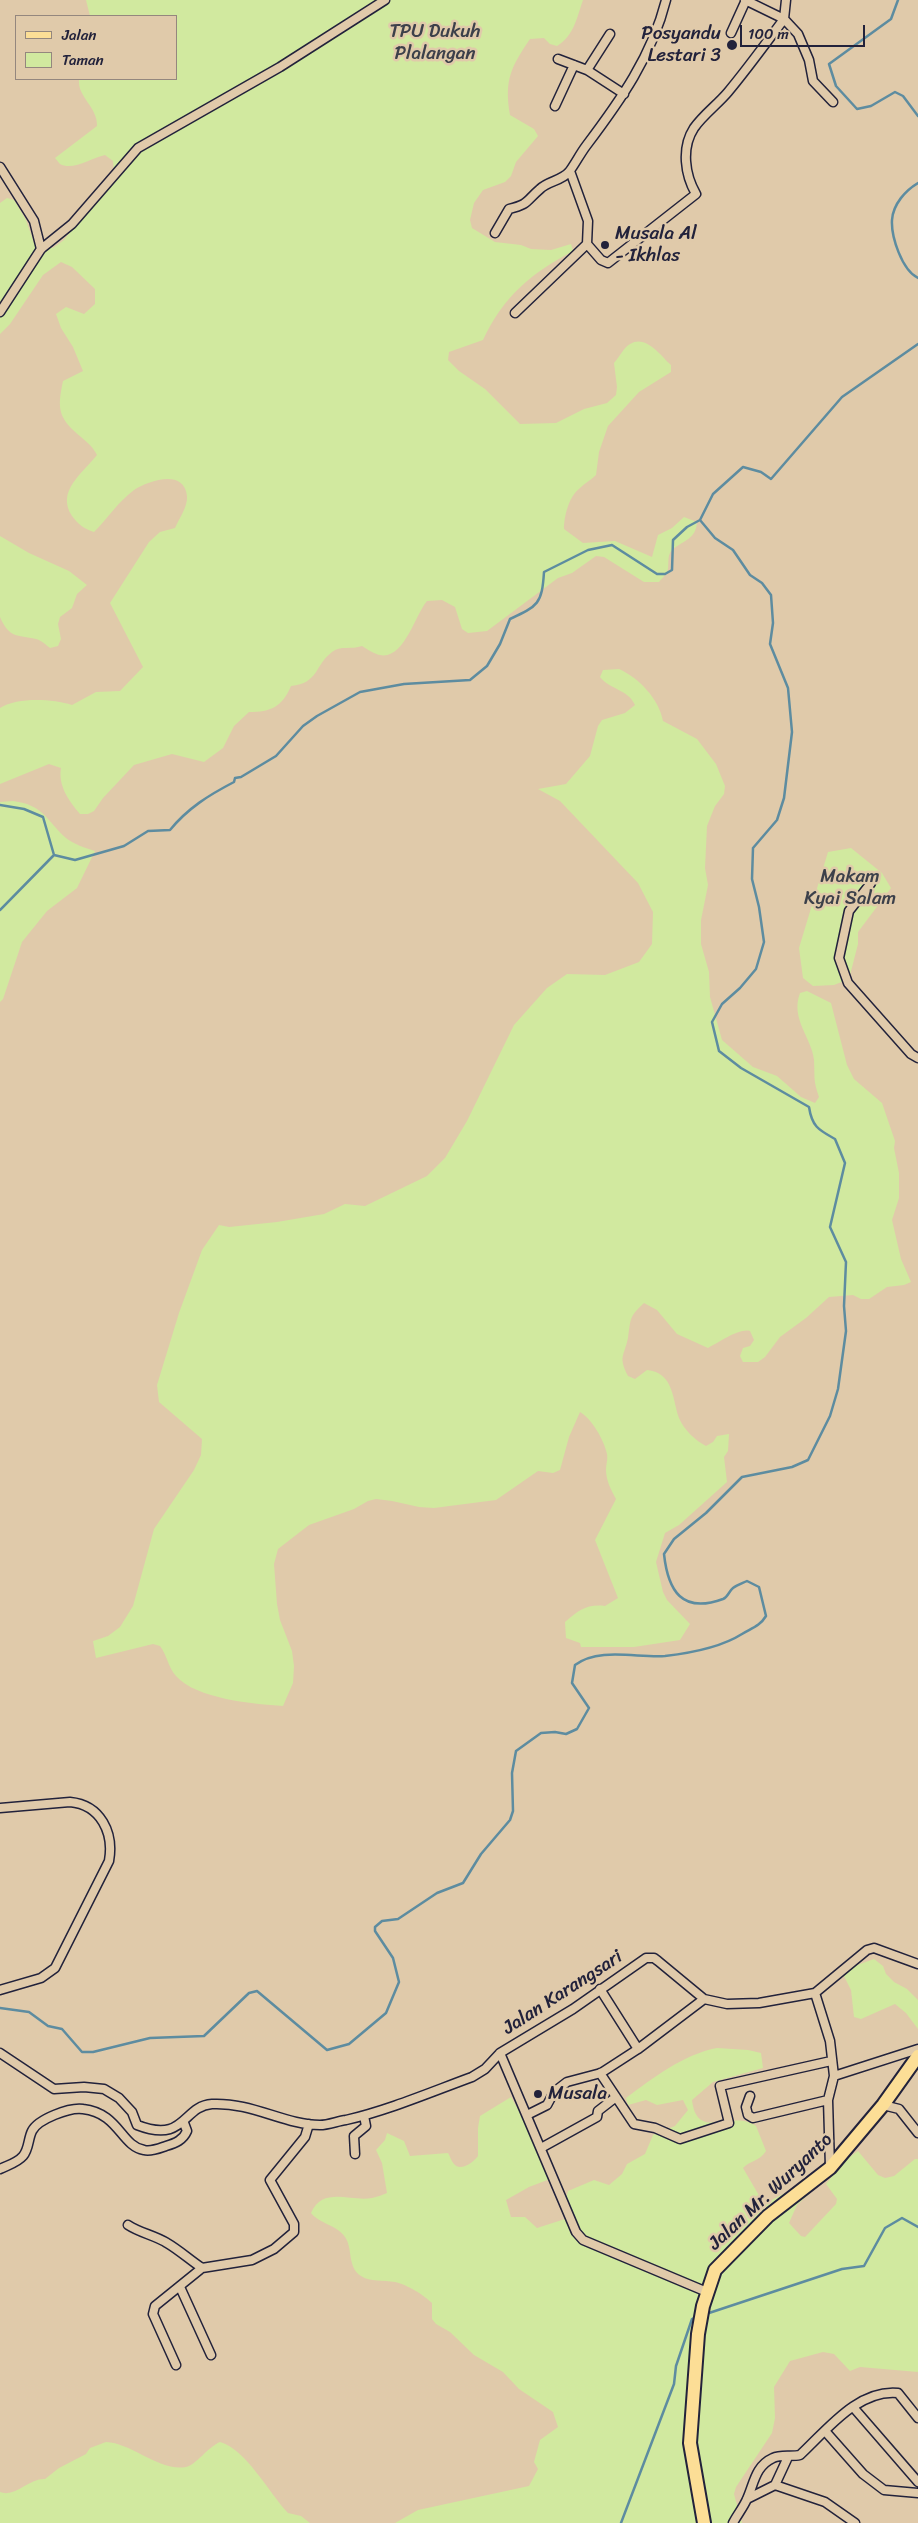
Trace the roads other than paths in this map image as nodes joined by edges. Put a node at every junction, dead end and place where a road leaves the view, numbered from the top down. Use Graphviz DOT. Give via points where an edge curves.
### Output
graph roads {
  1 [pos="385,0"];
  2 [pos="666,0"];
  3 [pos="746,0"];
  4 [pos="786,0"];
  5 [pos="784,19"];
  6 [pos="731,33"];
  7 [pos="610,34"];
  8 [pos="558,59"];
  9 [pos="574,66"];
  10 [pos="587,70"];
  11 [pos="624,94"];
  12 [pos="833,102"];
  13 [pos="555,106"];
  14 [pos="0,167"];
  15 [pos="570,171"];
  16 [pos="495,233"];
  17 [pos="587,244"];
  18 [pos="41,249"];
  19 [pos="0,312"];
  20 [pos="515,313"];
  21 [pos="871,884"];
  22 [pos="918,1058"];
  23 [pos="0,1808"];
  24 [pos="918,1964"];
  25 [pos="600,1989"];
  26 [pos="0,1990"];
  27 [pos="815,1993"];
  28 [pos="704,1999"];
  29 [pos="638,2049"];
  30 [pos="918,2049"];
  31 [pos="500,2053"];
  32 [pos="3,2056"];
  33 [pos="918,2056"];
  34 [pos="832,2061"];
  35 [pos="600,2074"];
  36 [pos="834,2076"];
  37 [pos="750,2096"];
  38 [pos="616,2097"];
  39 [pos="828,2100"];
  40 [pos="883,2105"];
  41 [pos="527,2115"];
  42 [pos="364,2116"];
  43 [pos="184,2123"];
  44 [pos="309,2124"];
  45 [pos="918,2133"];
  46 [pos="541,2148"];
  47 [pos="355,2154"];
  48 [pos="0,2168"];
  49 [pos="830,2168"];
  50 [pos="128,2224"];
  51 [pos="202,2268"];
  52 [pos="180,2287"];
  53 [pos="707,2292"];
  54 [pos="211,2355"];
  55 [pos="176,2364"];
  56 [pos="853,2407"];
  57 [pos="918,2418"];
  58 [pos="826,2431"];
  59 [pos="788,2457"];
  60 [pos="918,2482"];
  61 [pos="775,2485"];
  62 [pos="918,2493"];
  63 [pos="747,2499"];
  64 [pos="704,2523"];
  65 [pos="732,2523"];
  66 [pos="855,2523"];
  1 -- 18 [label="street" via="280,67 138,148 72,224"];
  2 -- 11 [label="street" via="647,55"];
  3 -- 5 [label="street"];
  3 -- 6 [label="street"];
  4 -- 5 [label="street"];
  5 -- 12 [label="street" via="798,34 809,60 813,81"];
  5 -- 17 [label="street" via="728,92 694,129 686,164 687,176 696,194 693,198 608,263"];
  7 -- 10 [label="street"];
  8 -- 9 [label="street"];
  9 -- 10 [label="street"];
  9 -- 13 [label="street"];
  10 -- 11 [label="street"];
  11 -- 15 [label="street" via="575,159"];
  14 -- 18 [label="street" via="34,220 40,234"];
  15 -- 16 [label="street" via="542,187 522,207 509,209"];
  15 -- 17 [label="street" via="588,221"];
  17 -- 20 [label="street"];
  18 -- 19 [label="street"];
  21 -- 22 [label="street" via="849,911 839,958 848,983"];
  23 -- 26 [label="street" via="81,1803 100,1817 112,1845 109,1861 55,1968 41,1978"];
  24 -- 27 [label="street, Jalan Karangsari" via="874,1948 867,1950"];
  25 -- 28 [label="street, Jalan Karangsari" via="650,1958"];
  25 -- 29 [label="street"];
  25 -- 31 [label="street, Jalan Karangsari"];
  27 -- 28 [label="street, Jalan Karangsari" via="759,2003 727,2004"];
  27 -- 34 [label="street" via="830,2041"];
  28 -- 29 [label="street"];
  29 -- 35 [label="street"];
  30 -- 36 [label="street"];
  31 -- 41 [label="street, Jalan Karangsari"];
  31 -- 42 [label="street" via="472,2077"];
  32 -- 43 [label="street" via="54,2089 104,2089 120,2098 132,2112 137,2125 147,2129 167,2131"];
  33 -- 40 [label="main road, Jalan Mr. Wuryanto"];
  34 -- 36 [label="street"];
  34 -- 38 [label="street" via="720,2086 729,2123 680,2139 655,2128 634,2124"];
  35 -- 38 [label="street"];
  35 -- 41 [label="street" via="567,2082 554,2092 547,2105"];
  36 -- 39 [label="street"];
  37 -- 39 [label="street" via="746,2107 748,2115 753,2118"];
  38 -- 46 [label="street" via="598,2111 597,2117"];
  39 -- 49 [label="street"];
  40 -- 45 [label="street" via="899,2108"];
  40 -- 49 [label="main road, Jalan Mr. Wuryanto"];
  41 -- 46 [label="street, Jalan Karangsari"];
  42 -- 44 [label="street" via="322,2125"];
  42 -- 47 [label="street" via="366,2126 354,2136"];
  43 -- 44 [label="street" via="191,2115 212,2104 240,2105"];
  43 -- 48 [label="street" via="187,2131 177,2143 146,2151 135,2148 103,2114 81,2108 72,2110 53,2115 36,2125 25,2154 18,2162"];
  44 -- 51 [label="street" via="305,2137 270,2180 294,2224 294,2232 252,2260"];
  46 -- 53 [label="street, Jalan Karangsari" via="579,2236"];
  49 -- 53 [label="main road, Jalan Mr. Wuryanto" via="742,2240 716,2270"];
  50 -- 51 [label="street" via="141,2234 168,2244"];
  51 -- 52 [label="street"];
  52 -- 54 [label="street"];
  52 -- 55 [label="street" via="155,2306 152,2314"];
  53 -- 64 [label="main road, Jalan Mr. Wuryanto" via="698,2334 690,2443"];
  56 -- 57 [label="street" via="877,2394 898,2393"];
  56 -- 58 [label="street"];
  56 -- 60 [label="street"];
  58 -- 59 [label="street" via="800,2455"];
  58 -- 62 [label="street" via="863,2474 884,2490"];
  59 -- 61 [label="street"];
  59 -- 63 [label="street" via="780,2456 764,2464 756,2474"];
  61 -- 63 [label="street"];
  61 -- 66 [label="street" via="825,2502"];
  63 -- 65 [label="street"];
}
